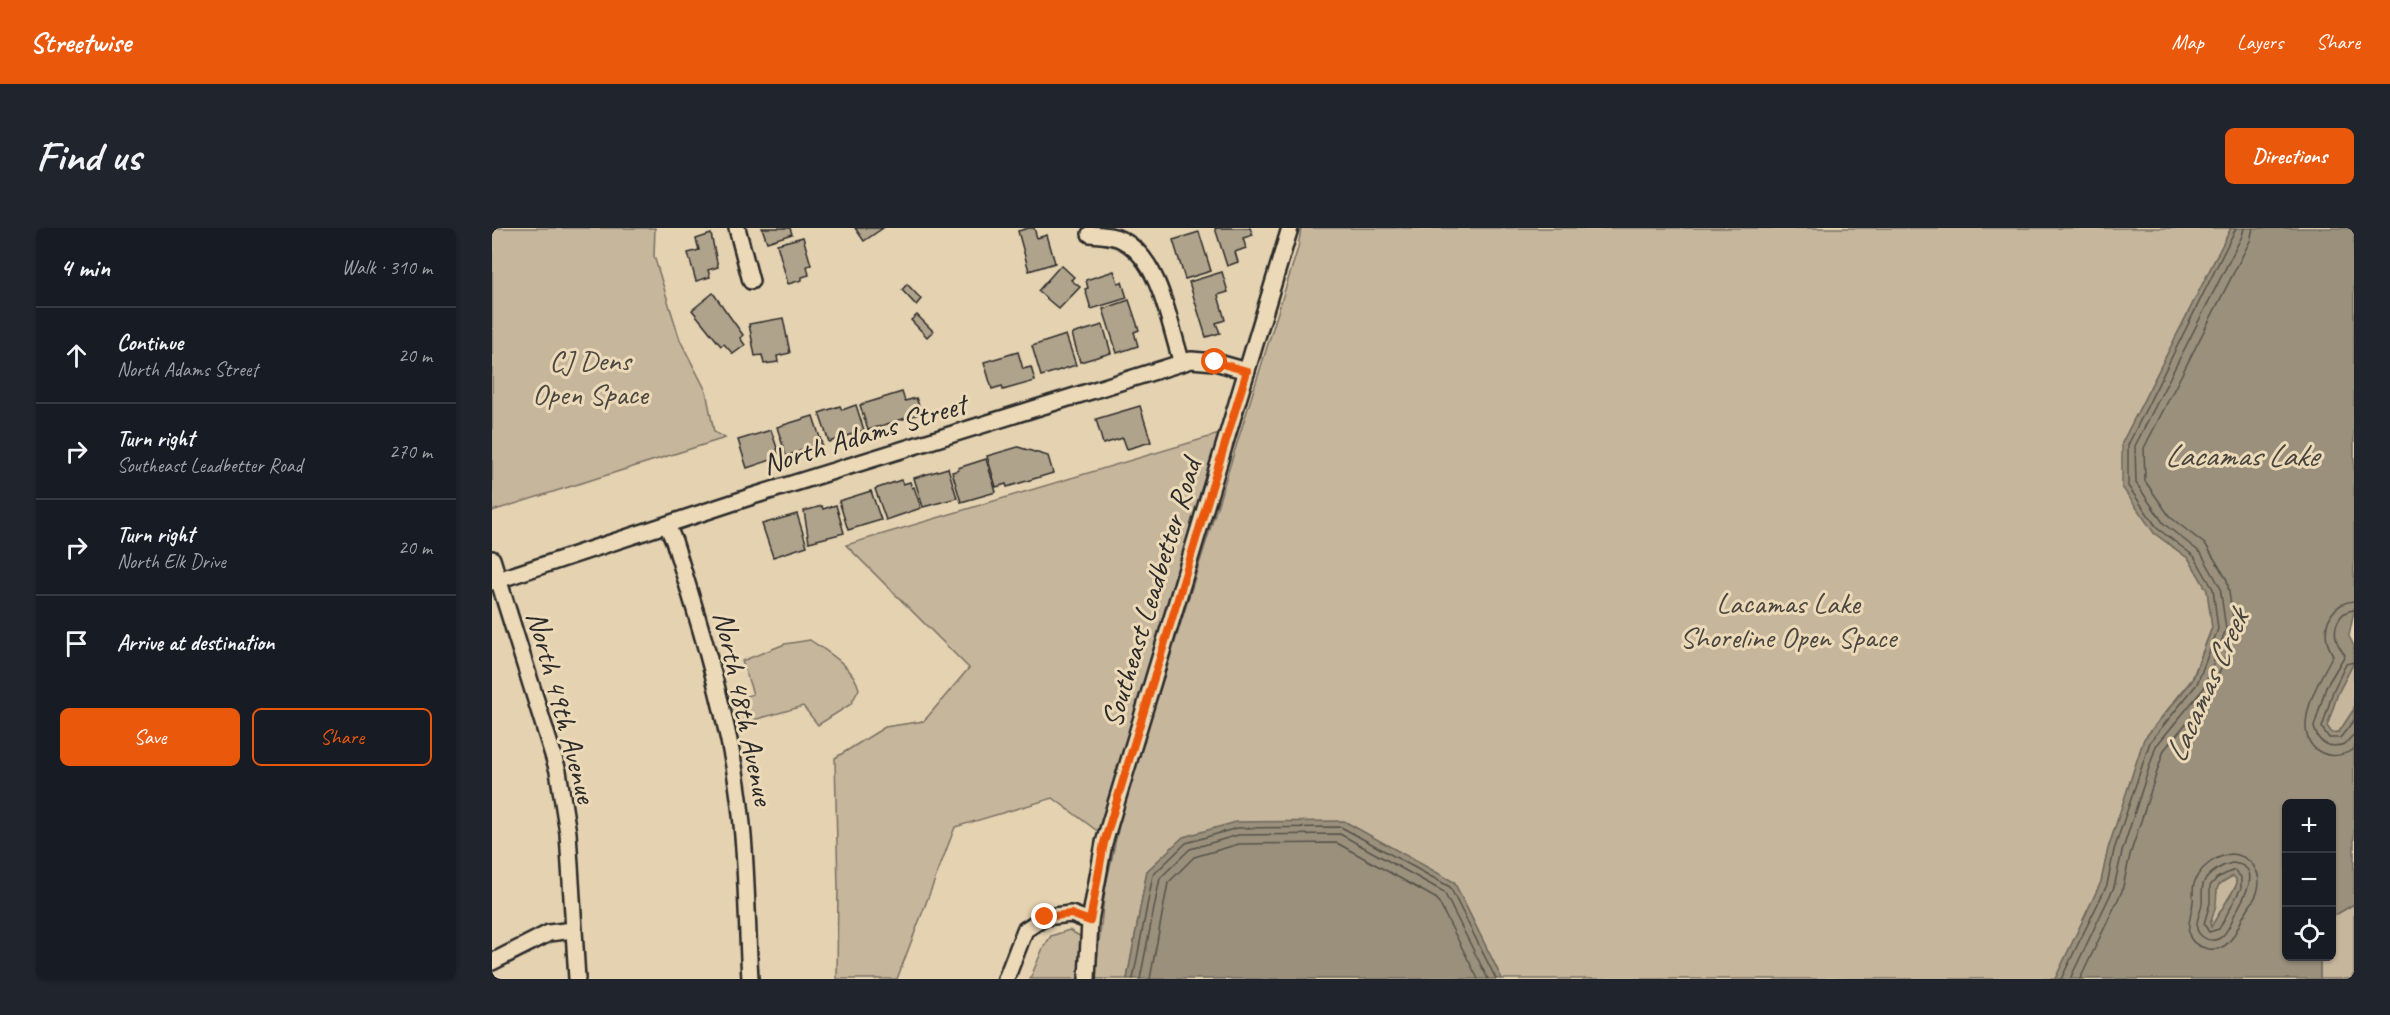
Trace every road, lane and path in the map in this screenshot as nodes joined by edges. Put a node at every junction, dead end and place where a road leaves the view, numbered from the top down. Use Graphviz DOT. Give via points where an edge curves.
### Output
graph roads {
  1 [pos="737,228"];
  2 [pos="1290,228"];
  3 [pos="1090,234"];
  4 [pos="751,281"];
  5 [pos="1182,363"];
  6 [pos="1247,371"];
  7 [pos="667,525"];
  8 [pos="492,559"];
  9 [pos="495,581"];
  10 [pos="1090,921"];
  11 [pos="573,930"];
  12 [pos="492,962"];
  13 [pos="577,979"];
  14 [pos="750,979"];
  15 [pos="1006,979"];
  16 [pos="1087,979"];
  1 -- 4 [label="street"];
  2 -- 6 [label="street, Southeast Leadbetter Road"];
  3 -- 5 [label="street" via="1122,240 1148,265"];
  5 -- 6 [label="street, North Adams Street" via="1206,361"];
  5 -- 7 [label="street, North Adams Street"];
  6 -- 10 [label="street, Southeast Leadbetter Road" via="1104,843"];
  7 -- 9 [label="street, North Adams Street"];
  7 -- 14 [label="street, North 48th Avenue" via="710,659 734,766"];
  8 -- 9 [label="street, North 49th Avenue"];
  9 -- 11 [label="street, North 49th Avenue" via="558,771 568,833"];
  10 -- 15 [label="street" via="1071,914 1045,917 1025,930"];
  10 -- 16 [label="street, Southeast Leadbetter Road"];
  11 -- 12 [label="street" via="540,937"];
  11 -- 13 [label="street, North 49th Avenue"];
}
